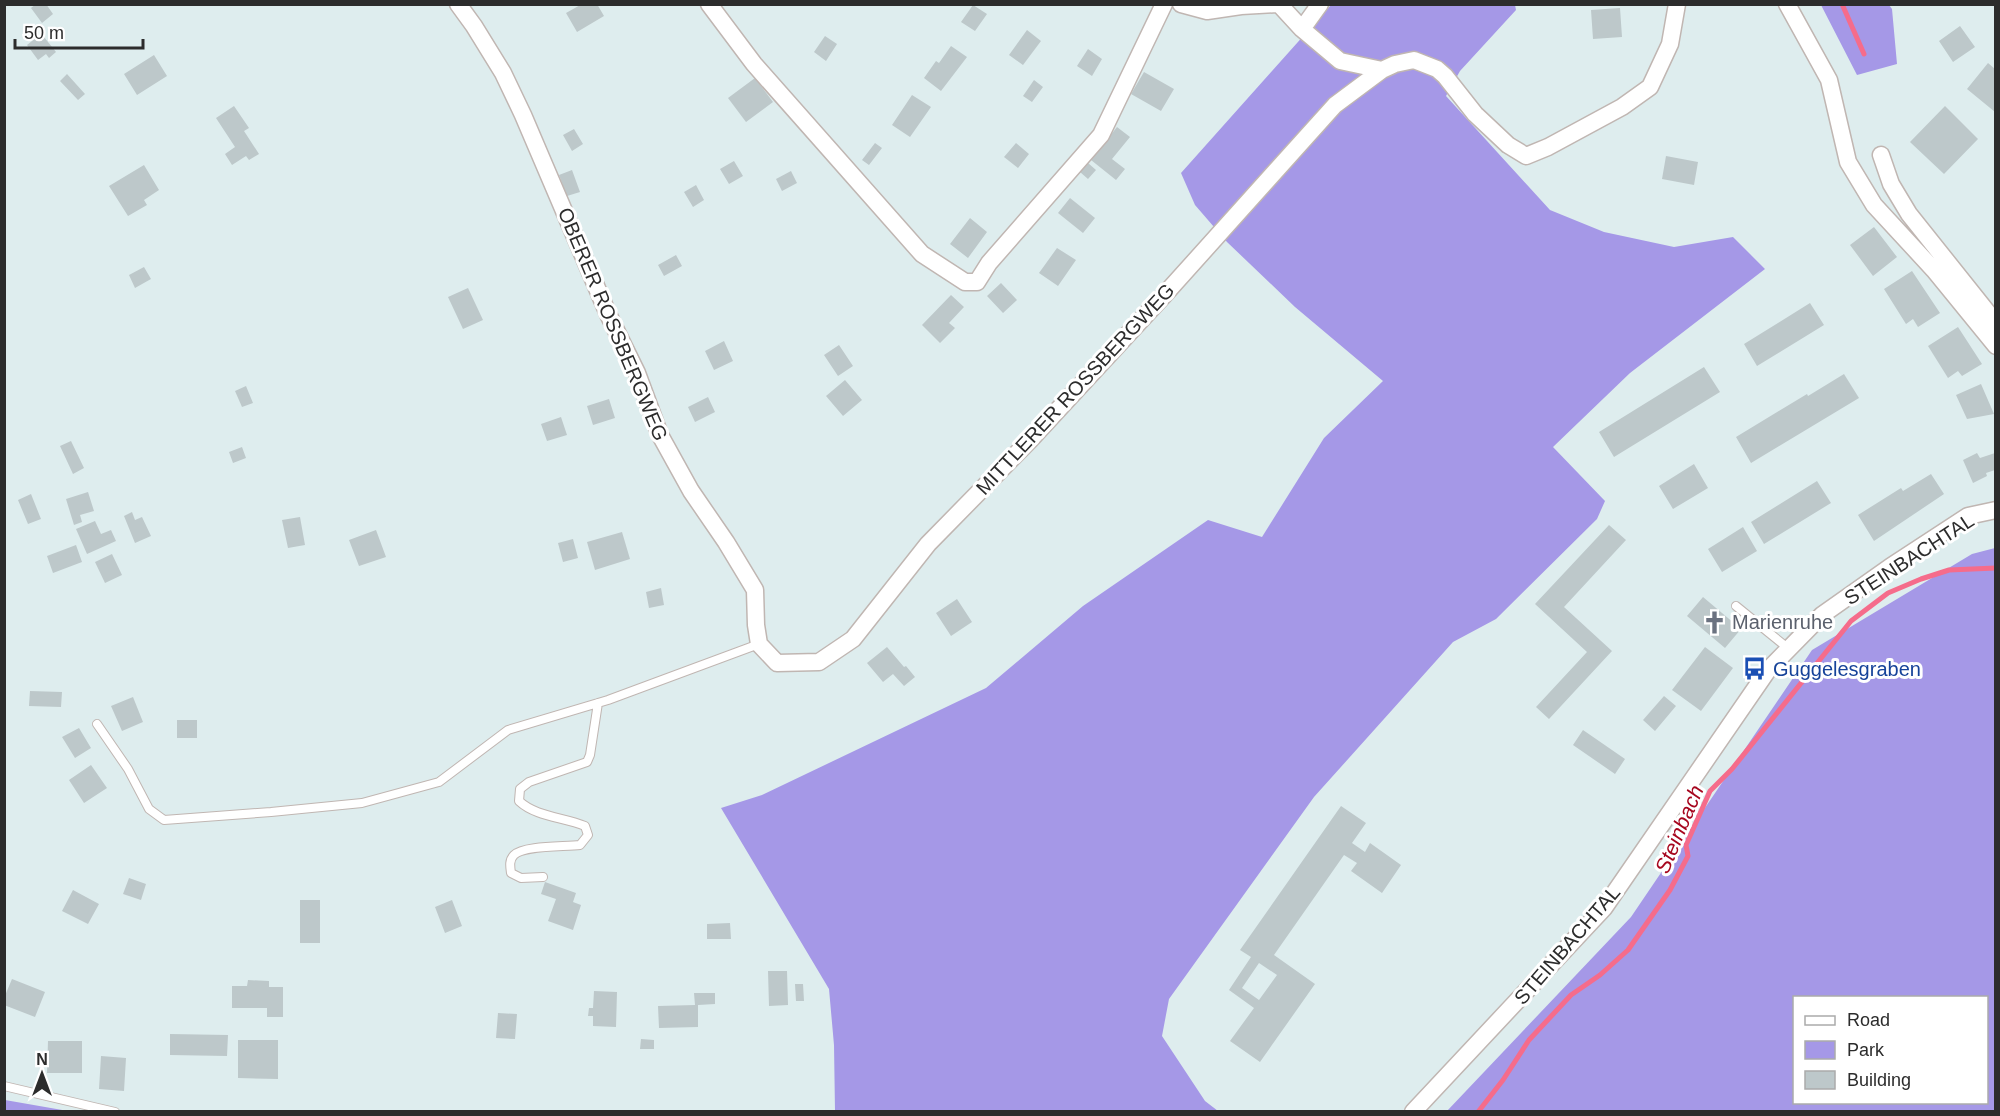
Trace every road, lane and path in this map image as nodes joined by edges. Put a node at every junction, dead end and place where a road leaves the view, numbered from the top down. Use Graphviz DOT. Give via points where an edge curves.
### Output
graph roads {
  1 [pos="459,4"];
  2 [pos="709,4"];
  3 [pos="1164,4"];
  4 [pos="1181,4"];
  5 [pos="1278,4"];
  6 [pos="1320,4"];
  7 [pos="1677,4"];
  8 [pos="1787,4"];
  9 [pos="1302,29"];
  10 [pos="1382,70"];
  11 [pos="1881,155"];
  12 [pos="1995,323"];
  13 [pos="1995,346"];
  14 [pos="1995,510"];
  15 [pos="1736,606"];
  16 [pos="759,644"];
  17 [pos="1789,648"];
  18 [pos="598,704"];
  19 [pos="97,724"];
  20 [pos="543,877"];
  21 [pos="4,1086"];
  22 [pos="115,1112"];
  23 [pos="1413,1112"];
  1 -- 16 [label="street, OBERER ROSSBERGWEG" via="503,73 523,115 637,373 660,435 755,590"];
  2 -- 3 [label="street" via="754,64 922,254 965,282 977,282 989,263 1101,135"];
  4 -- 5 [label="street" via="1207,12"];
  5 -- 9 [label="street"];
  6 -- 9 [label="street"];
  7 -- 10 [label="street, MITTLERER ROSSBERGWEG" via="1670,44 1650,87 1622,107 1526,156 1475,114 1437,69 1414,60"];
  8 -- 13 [label="street" via="1829,80 1848,162 1874,205 1934,270"];
  9 -- 10 [label="street" via="1340,61"];
  10 -- 16 [label="street, MITTLERER ROSSBERGWEG" via="1335,105 1031,439 928,544 853,639 819,662 777,663"];
  11 -- 12 [label="street" via="1891,184 1909,214"];
  14 -- 17 [label="street, STEINBACHTAL" via="1968,516 1890,567 1822,615"];
  15 -- 17 [label="lane"];
  16 -- 18 [label="lane"];
  17 -- 23 [label="street, STEINBACHTAL" via="1768,670 1604,908"];
  18 -- 19 [label="lane" via="508,730 439,782 362,802 181,820 164,820 149,809"];
  18 -- 20 [label="lane" via="586,762 529,782 520,789 519,801 526,808 570,819 585,826 588,835 580,845 527,849 515,854 510,863 511,873 520,878"];
  21 -- 22 [label="lane"];
}
